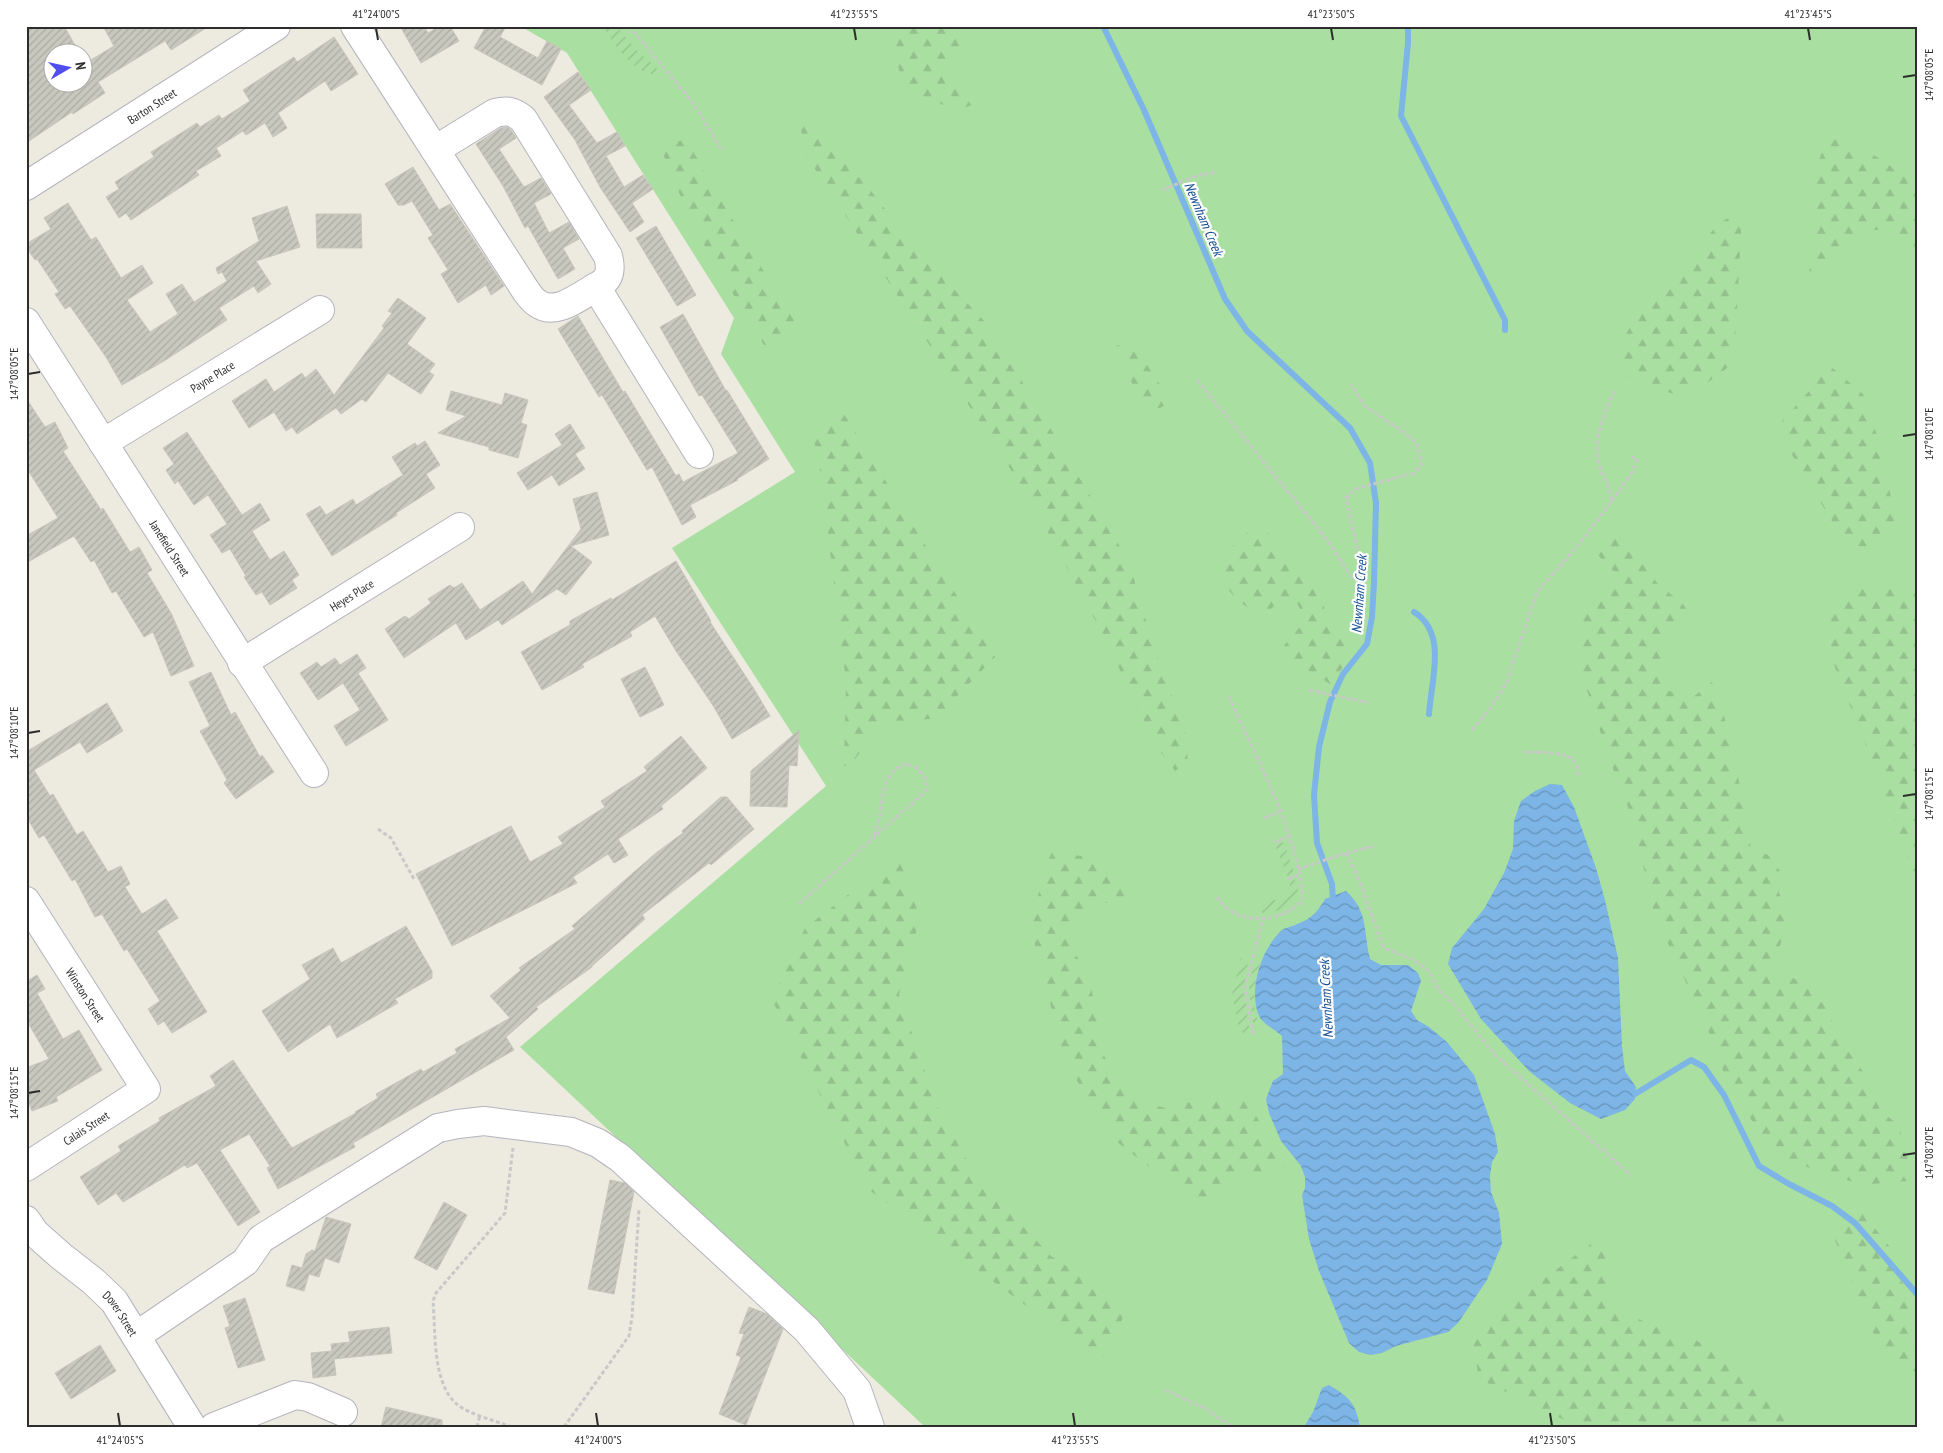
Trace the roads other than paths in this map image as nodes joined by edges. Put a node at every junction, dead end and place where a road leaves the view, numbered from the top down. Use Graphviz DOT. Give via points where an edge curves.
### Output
graph roads {
  1 [pos="276,26"];
  2 [pos="355,26"];
  3 [pos="435,150"];
  4 [pos="26,186"];
  5 [pos="596,287"];
  6 [pos="320,310"];
  7 [pos="26,322"];
  8 [pos="102,443"];
  9 [pos="699,454"];
  10 [pos="460,527"];
  11 [pos="242,663"];
  12 [pos="314,773"];
  13 [pos="26,901"];
  14 [pos="146,1089"];
  15 [pos="26,1167"];
  16 [pos="26,1220"];
  17 [pos="136,1336"];
  18 [pos="343,1412"];
  19 [pos="192,1427"];
  20 [pos="214,1427"];
  21 [pos="870,1427"];
  1 -- 4 [label="street, Barton Street"];
  2 -- 3 [label="street"];
  3 -- 5 [label="street" via="537,304 548,308 561,307"];
  3 -- 5 [label="street" via="495,113 506,110 523,119 608,256 609,276"];
  5 -- 9 [label="street"];
  6 -- 8 [label="street, Payne Place"];
  7 -- 8 [label="street, Janefield Street"];
  8 -- 11 [label="street, Janefield Street"];
  10 -- 11 [label="street, Heyes Place"];
  11 -- 12 [label="street, Janefield Street"];
  13 -- 14 [label="street, Winston Street"];
  14 -- 15 [label="street, Calais Street"];
  16 -- 17 [label="street, Dover Street" via="35,1233 114,1301"];
  17 -- 19 [label="street, Dover Street"];
  17 -- 21 [label="street" via="245,1262 261,1238 438,1128 484,1121 571,1132 598,1143 620,1158 807,1330 857,1390"];
  18 -- 20 [label="street" via="295,1395"];
}
